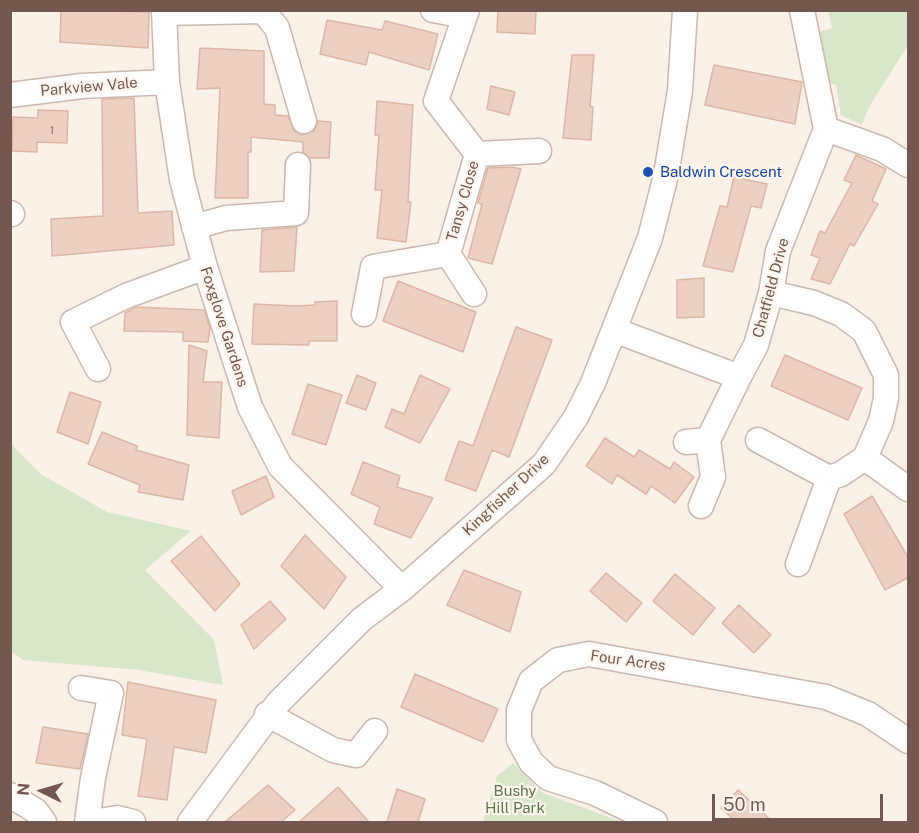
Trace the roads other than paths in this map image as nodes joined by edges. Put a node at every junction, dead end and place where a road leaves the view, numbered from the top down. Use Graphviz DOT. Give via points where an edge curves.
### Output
graph roads {
  1 [pos="433,10"];
  2 [pos="685,10"];
  3 [pos="802,10"];
  4 [pos="164,12"];
  5 [pos="466,13"];
  6 [pos="167,82"];
  7 [pos="10,94"];
  8 [pos="304,121"];
  9 [pos="826,129"];
  10 [pos="539,151"];
  11 [pos="477,154"];
  12 [pos="298,165"];
  13 [pos="909,165"];
  14 [pos="194,227"];
  15 [pos="447,254"];
  16 [pos="205,267"];
  17 [pos="771,293"];
  18 [pos="474,294"];
  19 [pos="364,314"];
  20 [pos="614,330"];
  21 [pos="98,369"];
  22 [pos="739,377"];
  23 [pos="758,440"];
  24 [pos="865,458"];
  25 [pos="829,478"];
  26 [pos="909,489"];
  27 [pos="701,506"];
  28 [pos="798,564"];
  29 [pos="402,589"];
  30 [pos="81,688"];
  31 [pos="267,714"];
  32 [pos="375,731"];
  33 [pos="909,741"];
  34 [pos="10,795"];
  35 [pos="44,822"];
  36 [pos="87,822"];
  37 [pos="92,822"];
  38 [pos="132,822"];
  39 [pos="190,822"];
  40 [pos="655,822"];
  1 -- 5 [label="street"];
  2 -- 20 [label="street, Kingfisher Drive" via="680,91 666,175 650,238"];
  3 -- 9 [label="street"];
  4 -- 6 [label="street, Foxglove Gardens"];
  4 -- 8 [label="street" via="263,11 278,28"];
  5 -- 11 [label="street, Tansy Close" via="436,101"];
  6 -- 7 [label="street, Parkview Vale"];
  6 -- 14 [label="street, Foxglove Gardens" via="182,180"];
  9 -- 13 [label="street" via="882,149"];
  9 -- 17 [label="street, Chatfield Drive" via="778,251"];
  10 -- 11 [label="street"];
  11 -- 15 [label="street, Tansy Close"];
  12 -- 14 [label="street" via="296,213 226,218"];
  14 -- 16 [label="street, Foxglove Gardens"];
  15 -- 18 [label="street, Tansy Close"];
  15 -- 19 [label="street" via="373,267"];
  16 -- 21 [label="street" via="126,296 73,322"];
  16 -- 29 [label="street, Foxglove Gardens" via="250,407 280,466"];
  17 -- 22 [label="street, Chatfield Drive" via="756,345"];
  17 -- 24 [label="street" via="841,314 864,331 878,355 886,375 886,398"];
  20 -- 22 [label="street"];
  20 -- 29 [label="street, Kingfisher Drive" via="576,417 544,464"];
  22 -- 27 [label="street, Chatfield Drive" via="697,441 714,477"];
  23 -- 25 [label="street"];
  24 -- 25 [label="street"];
  24 -- 26 [label="street"];
  25 -- 28 [label="street"];
  29 -- 31 [label="street, Kingfisher Drive" via="330,647"];
  30 -- 36 [label="street" via="111,693"];
  31 -- 32 [label="street" via="333,750 356,755"];
  31 -- 39 [label="street, Kingfisher Drive"];
  33 -- 40 [label="street, Four Acres" via="868,714 826,697 589,654 558,660 531,681 519,710 519,740 531,762 548,778 595,792"];
  34 -- 35 [label="street" via="36,811"];
  37 -- 38 [label="street" via="117,818"];
}
